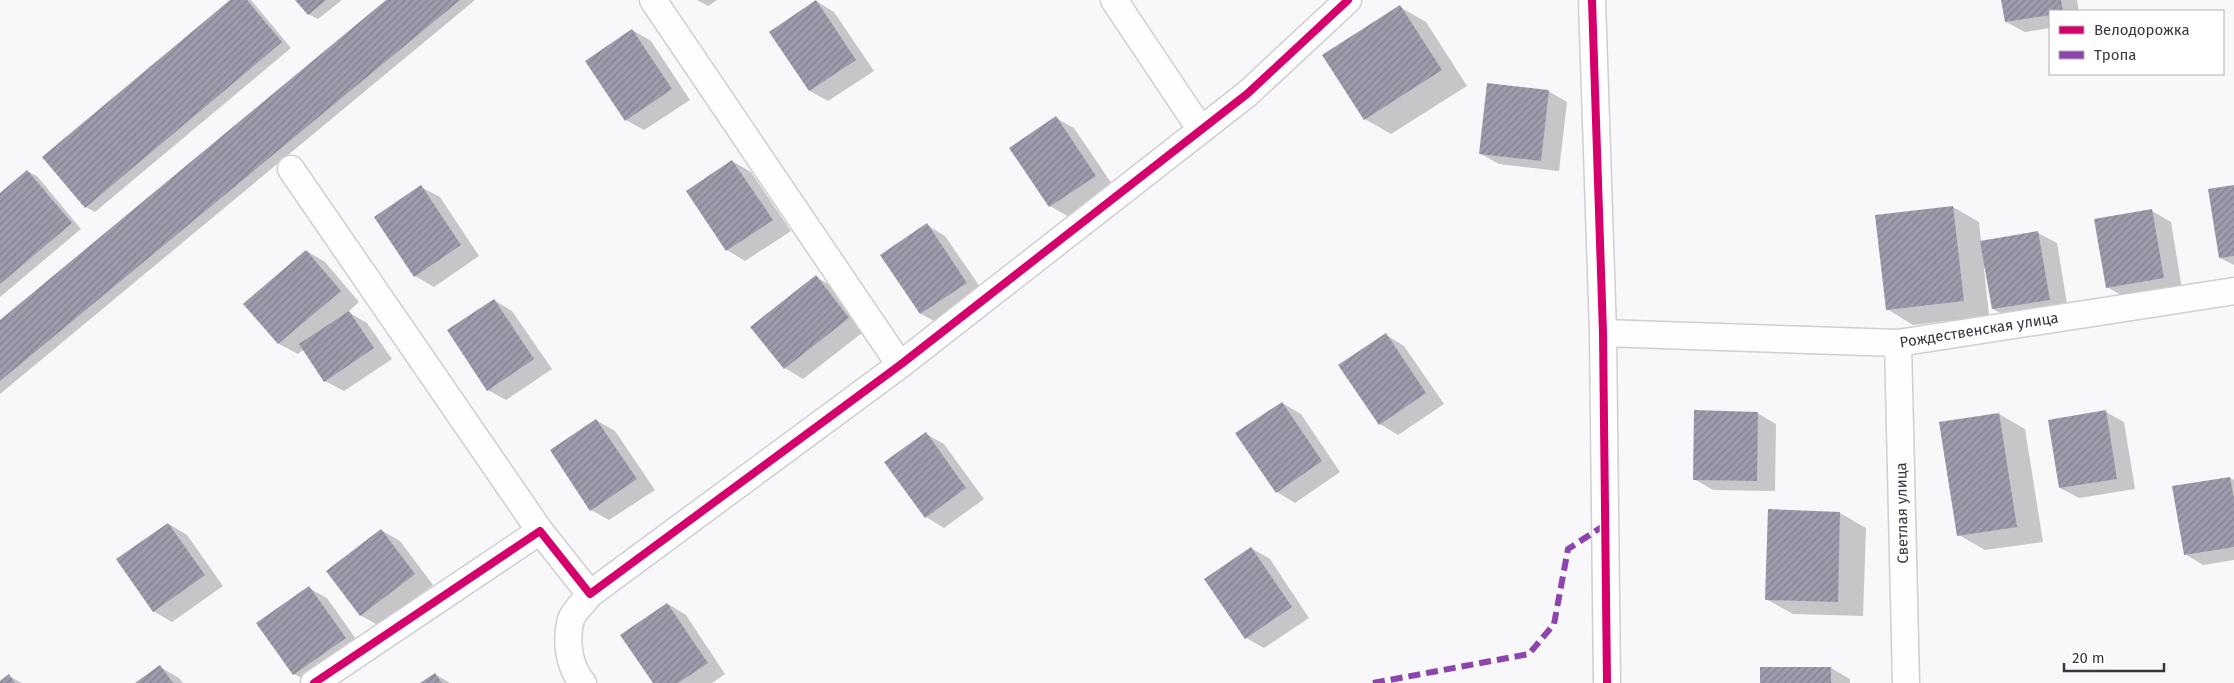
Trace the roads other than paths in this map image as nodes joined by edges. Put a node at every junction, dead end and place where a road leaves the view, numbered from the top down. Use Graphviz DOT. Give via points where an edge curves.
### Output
graph roads {
  1 [pos="653,0"];
  2 [pos="1114,0"];
  3 [pos="1348,0"];
  4 [pos="1592,0"];
  5 [pos="1201,130"];
  6 [pos="291,169"];
  7 [pos="2234,291"];
  8 [pos="1603,333"];
  9 [pos="1898,343"];
  10 [pos="900,365"];
  11 [pos="540,531"];
  12 [pos="590,594"];
  13 [pos="314,683"];
  14 [pos="584,683"];
  15 [pos="1607,683"];
  16 [pos="1906,683"];
  1 -- 10 [label="street"];
  2 -- 5 [label="street"];
  3 -- 5 [label="street" via="1247,94"];
  4 -- 8 [label="street"];
  5 -- 10 [label="street"];
  6 -- 11 [label="street"];
  7 -- 9 [label="street, Рождественская улица"];
  8 -- 9 [label="street, Рождественская улица"];
  8 -- 15 [label="street"];
  9 -- 16 [label="street, Светлая улица"];
  10 -- 12 [label="street"];
  11 -- 12 [label="street"];
  11 -- 13 [label="street"];
  12 -- 14 [label="street" via="572,618 568,645 576,675"];
}
